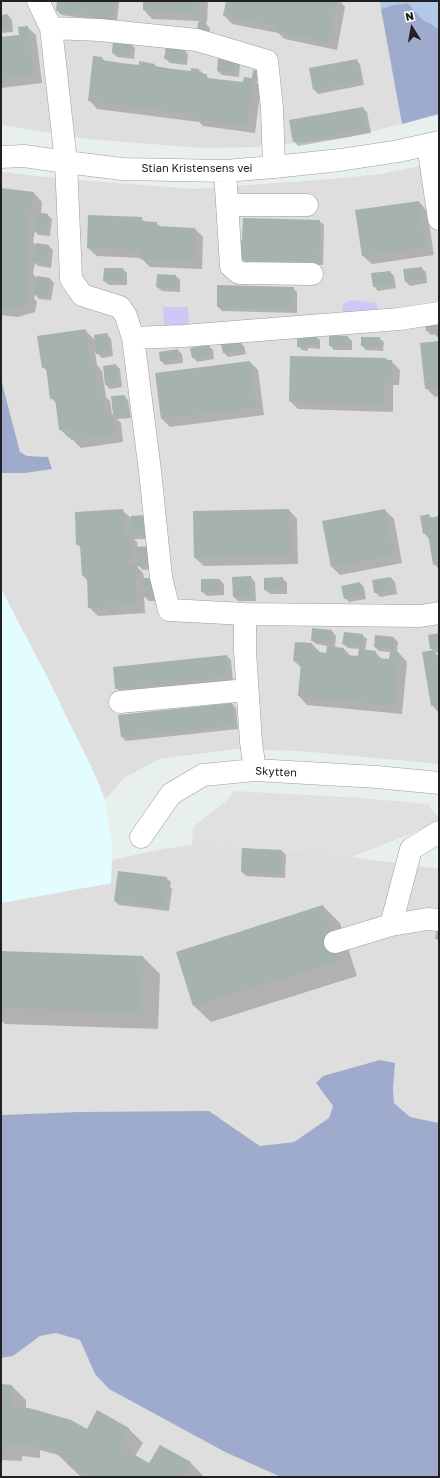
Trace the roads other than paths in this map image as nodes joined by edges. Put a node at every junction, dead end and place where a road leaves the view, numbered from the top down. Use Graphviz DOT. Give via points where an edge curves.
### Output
graph roads {
  1 [pos="38,1"];
  2 [pos="51,28"];
  3 [pos="434,144"];
  4 [pos="1,157"];
  5 [pos="66,162"];
  6 [pos="274,167"];
  7 [pos="225,171"];
  8 [pos="228,205"];
  9 [pos="307,205"];
  10 [pos="439,219"];
  11 [pos="312,274"];
  12 [pos="439,313"];
  13 [pos="132,338"];
  14 [pos="439,613"];
  15 [pos="245,614"];
  16 [pos="247,690"];
  17 [pos="120,702"];
  18 [pos="255,770"];
  19 [pos="439,783"];
  20 [pos="439,832"];
  21 [pos="141,837"];
  22 [pos="439,920"];
  23 [pos="390,925"];
  24 [pos="335,942"];
  1 -- 2 [label="street"];
  2 -- 5 [label="street"];
  2 -- 6 [label="street" via="100,30 197,40 267,62"];
  3 -- 6 [label="street, Stian Kristensens vei"];
  3 -- 10 [label="street"];
  4 -- 5 [label="street, Stian Kristensens vei" via="24,156"];
  5 -- 7 [label="street, Stian Kristensens vei" via="122,169"];
  5 -- 13 [label="street" via="71,279 82,295 120,308 126,316"];
  6 -- 7 [label="street, Stian Kristensens vei"];
  7 -- 8 [label="street"];
  8 -- 9 [label="street"];
  8 -- 11 [label="street" via="231,266 239,273"];
  12 -- 13 [label="street" via="399,319"];
  13 -- 15 [label="street" via="161,578 169,610"];
  14 -- 15 [label="street" via="420,616"];
  15 -- 16 [label="street"];
  16 -- 17 [label="street"];
  16 -- 18 [label="street"];
  18 -- 19 [label="street, Skytten"];
  18 -- 21 [label="street, Skytten" via="203,775 171,794"];
  20 -- 23 [label="street" via="411,849"];
  22 -- 23 [label="street" via="428,919"];
  23 -- 24 [label="street"];
}
